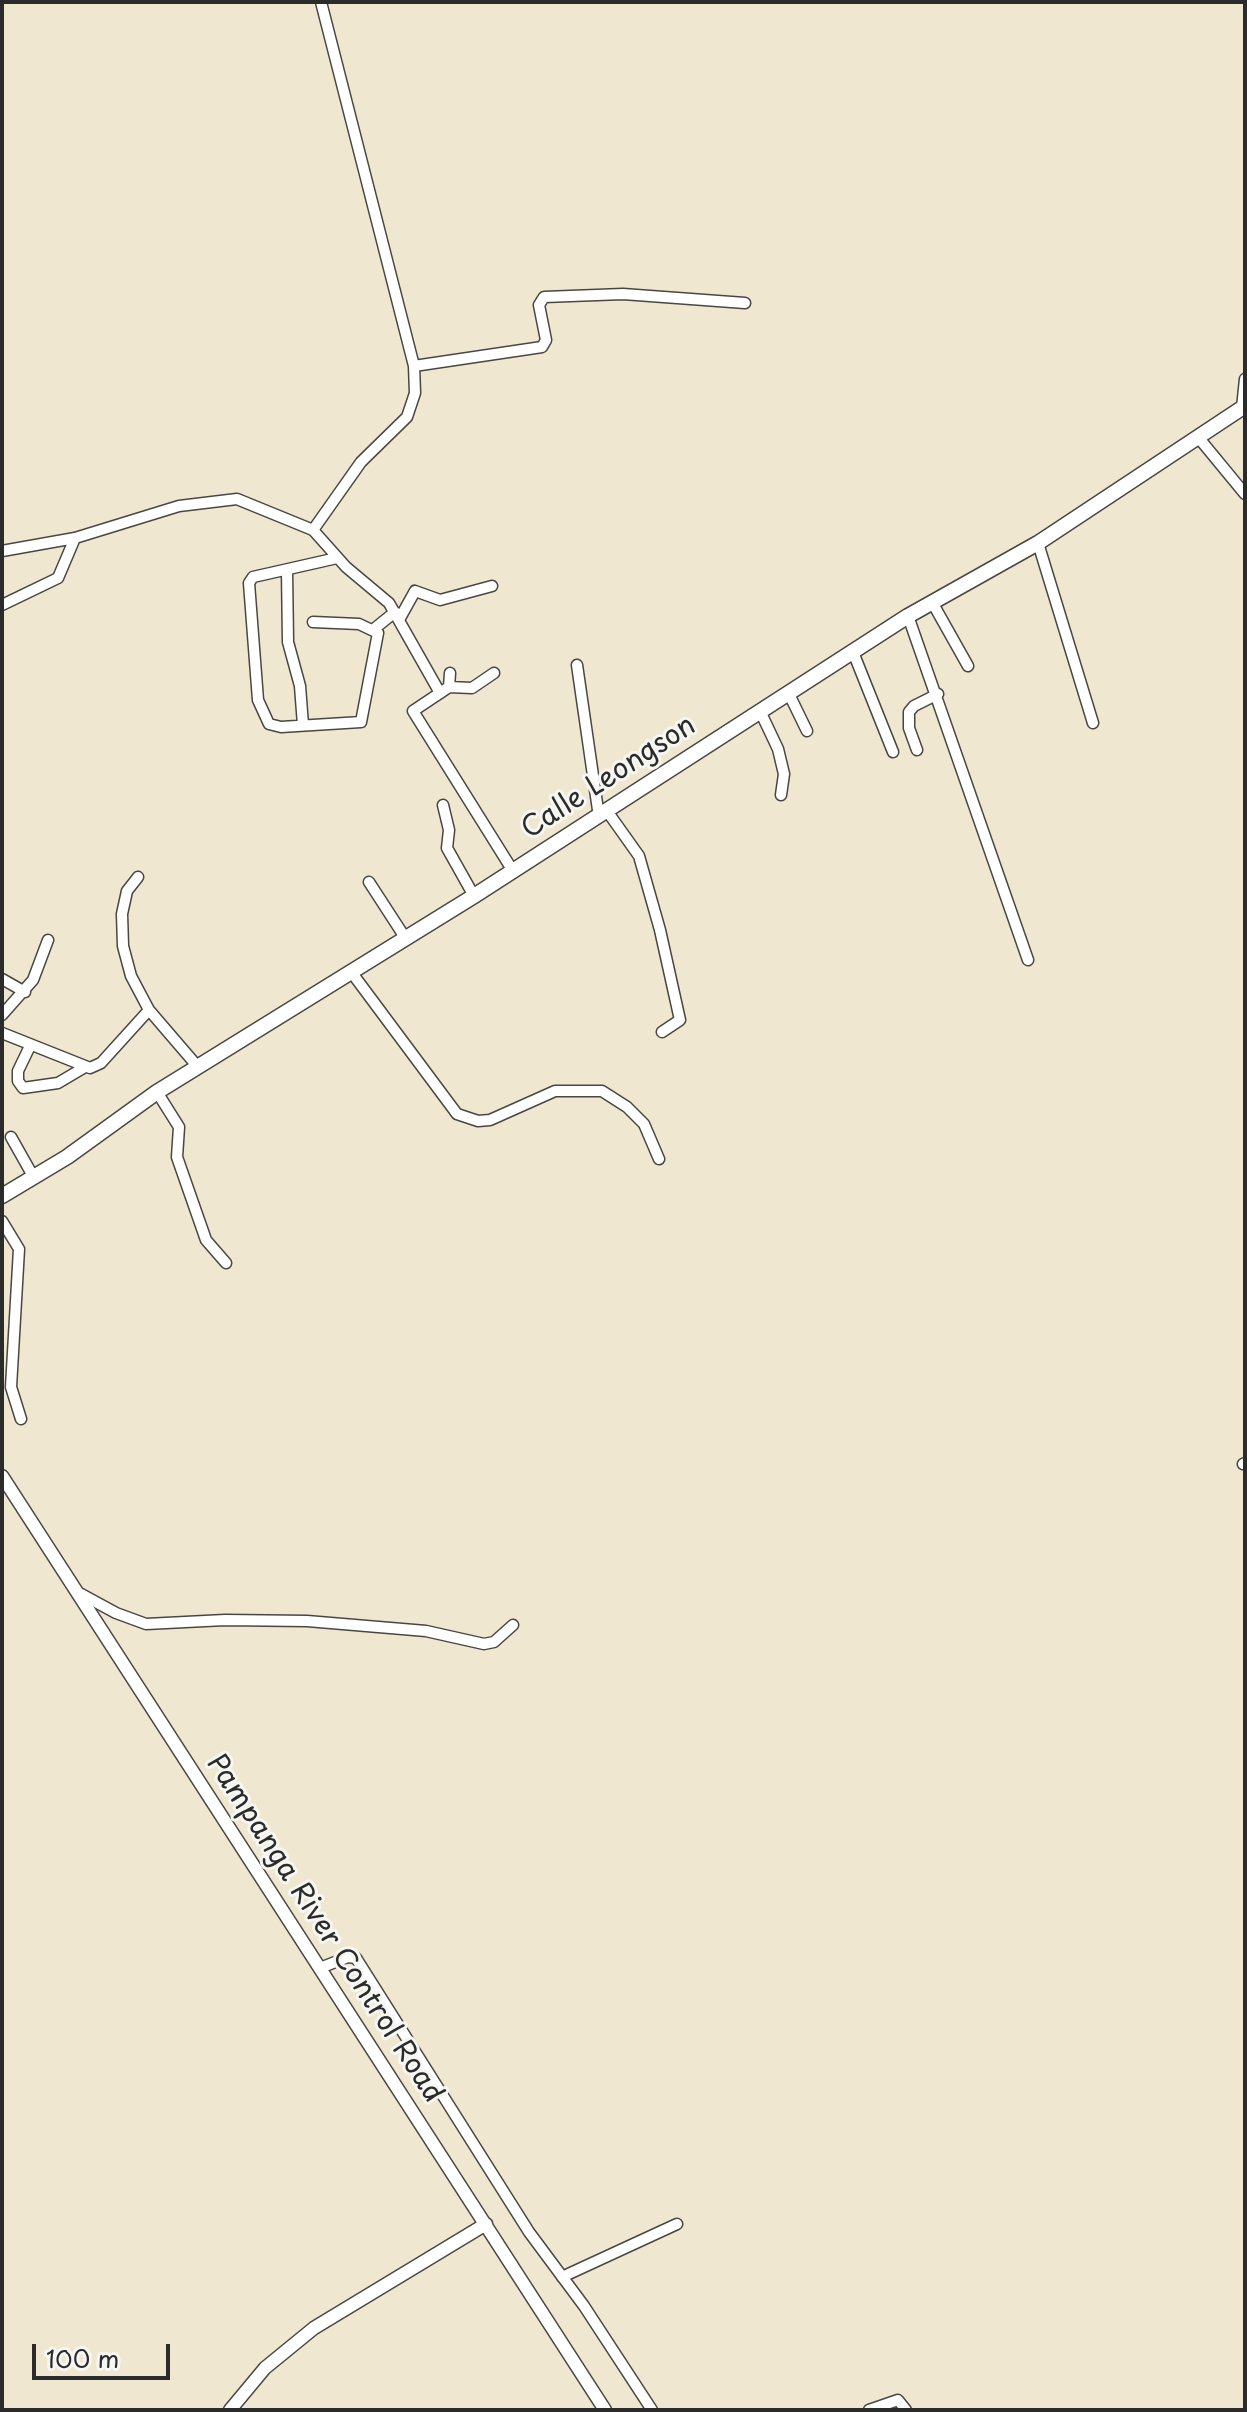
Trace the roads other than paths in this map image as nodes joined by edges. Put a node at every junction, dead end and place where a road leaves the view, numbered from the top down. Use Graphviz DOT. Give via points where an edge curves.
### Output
graph roads {
  1 [pos="321,2"];
  2 [pos="745,303"];
  3 [pos="414,366"];
  4 [pos="1245,379"];
  5 [pos="1243,409"];
  6 [pos="1198,437"];
  7 [pos="1245,494"];
  8 [pos="313,530"];
  9 [pos="75,538"];
  10 [pos="1038,543"];
  11 [pos="2,551"];
  12 [pos="337,558"];
  13 [pos="287,571"];
  14 [pos="492,586"];
  15 [pos="932,602"];
  16 [pos="2,605"];
  17 [pos="398,615"];
  18 [pos="908,616"];
  19 [pos="313,622"];
  20 [pos="374,629"];
  21 [pos="853,652"];
  22 [pos="577,665"];
  23 [pos="968,666"];
  24 [pos="450,673"];
  25 [pos="494,673"];
  26 [pos="444,690"];
  27 [pos="788,692"];
  28 [pos="938,694"];
  29 [pos="760,711"];
  30 [pos="1093,723"];
  31 [pos="303,725"];
  32 [pos="807,731"];
  33 [pos="917,750"];
  34 [pos="893,752"];
  35 [pos="781,795"];
  36 [pos="443,805"];
  37 [pos="603,814"];
  38 [pos="513,871"];
  39 [pos="138,877"];
  40 [pos="369,882"];
  41 [pos="474,896"];
  42 [pos="406,939"];
  43 [pos="48,940"];
  44 [pos="1028,960"];
  45 [pos="352,973"];
  46 [pos="2,979"];
  47 [pos="25,992"];
  48 [pos="149,1010"];
  49 [pos="2,1015"];
  50 [pos="662,1032"];
  51 [pos="2,1033"];
  52 [pos="30,1046"];
  53 [pos="85,1067"];
  54 [pos="198,1067"];
  55 [pos="157,1092"];
  56 [pos="11,1137"];
  57 [pos="659,1159"];
  58 [pos="33,1176"];
  59 [pos="2,1196"];
  60 [pos="2,1221"];
  61 [pos="226,1263"];
  62 [pos="21,1419"];
  63 [pos="2,1476"];
  64 [pos="81,1594"];
  65 [pos="513,1625"];
  66 [pos="320,1968"];
  67 [pos="486,2224"];
  68 [pos="677,2224"];
  69 [pos="562,2277"];
  70 [pos="230,2410"];
  71 [pos="605,2410"];
  72 [pos="652,2410"];
  73 [pos="869,2410"];
  74 [pos="906,2410"];
  1 -- 3 [label="street"];
  2 -- 3 [label="street" via="623,294 544,297 539,305 546,340 542,347"];
  3 -- 8 [label="street" via="415,393 407,417 361,462"];
  4 -- 5 [label="street"];
  5 -- 6 [label="main road, Calle Leongson"];
  6 -- 7 [label="street"];
  6 -- 10 [label="main road, Calle Leongson"];
  8 -- 9 [label="street" via="237,499 179,506"];
  8 -- 12 [label="street"];
  9 -- 11 [label="street"];
  9 -- 16 [label="street" via="58,578"];
  10 -- 15 [label="main road, Calle Leongson"];
  10 -- 30 [label="street"];
  12 -- 13 [label="street"];
  12 -- 17 [label="street"];
  13 -- 31 [label="street" via="288,642"];
  13 -- 31 [label="street" via="253,577 249,583 258,700 269,724"];
  14 -- 17 [label="street" via="437,601 415,591"];
  15 -- 18 [label="main road, Calle Leongson"];
  15 -- 23 [label="street"];
  17 -- 20 [label="street"];
  17 -- 26 [label="street"];
  18 -- 21 [label="main road, Calle Leongson"];
  18 -- 28 [label="street"];
  19 -- 20 [label="street"];
  20 -- 31 [label="street" via="379,640 361,722"];
  21 -- 27 [label="main road, Calle Leongson"];
  21 -- 34 [label="street"];
  22 -- 37 [label="street"];
  24 -- 26 [label="street"];
  25 -- 26 [label="street" via="472,688"];
  26 -- 38 [label="street" via="413,711"];
  27 -- 29 [label="main road, Calle Leongson"];
  27 -- 32 [label="street"];
  28 -- 33 [label="street" via="909,712"];
  28 -- 44 [label="street"];
  29 -- 35 [label="street" via="778,749 784,774"];
  29 -- 37 [label="main road, Calle Leongson"];
  36 -- 41 [label="street" via="447,848"];
  37 -- 38 [label="main road, Calle Leongson"];
  37 -- 50 [label="street" via="639,856 660,930 680,1020"];
  38 -- 41 [label="main road, Calle Leongson"];
  39 -- 48 [label="street" via="123,905 121,933 131,976"];
  40 -- 42 [label="street"];
  41 -- 42 [label="main road, Calle Leongson"];
  42 -- 45 [label="main road, Calle Leongson"];
  43 -- 47 [label="street"];
  45 -- 54 [label="main road, Calle Leongson"];
  45 -- 57 [label="street" via="457,1114 490,1120 555,1091 602,1091 644,1124"];
  46 -- 47 [label="street"];
  47 -- 49 [label="street"];
  48 -- 53 [label="street" via="101,1063"];
  48 -- 54 [label="street"];
  51 -- 52 [label="street"];
  52 -- 53 [label="street"];
  52 -- 53 [label="street" via="18,1071 23,1088 58,1083"];
  54 -- 55 [label="main road, Calle Leongson"];
  55 -- 58 [label="main road, Calle Leongson"];
  55 -- 61 [label="street" via="179,1127 177,1157 206,1240"];
  56 -- 58 [label="street"];
  58 -- 59 [label="main road, Calle Leongson"];
  60 -- 62 [label="street" via="19,1249 11,1387"];
  63 -- 64 [label="street, Pampanga River Control Road"];
  64 -- 65 [label="street" via="146,1624 307,1621 426,1631 484,1644"];
  64 -- 66 [label="street, Pampanga River Control Road"];
  66 -- 67 [label="street, Pampanga River Control Road"];
  66 -- 69 [label="street" via="356,1958"];
  67 -- 70 [label="street" via="314,2328 265,2368"];
  67 -- 71 [label="street, Pampanga River Control Road"];
  68 -- 69 [label="street"];
  69 -- 72 [label="street"];
  73 -- 74 [label="street" via="898,2400"];
}
